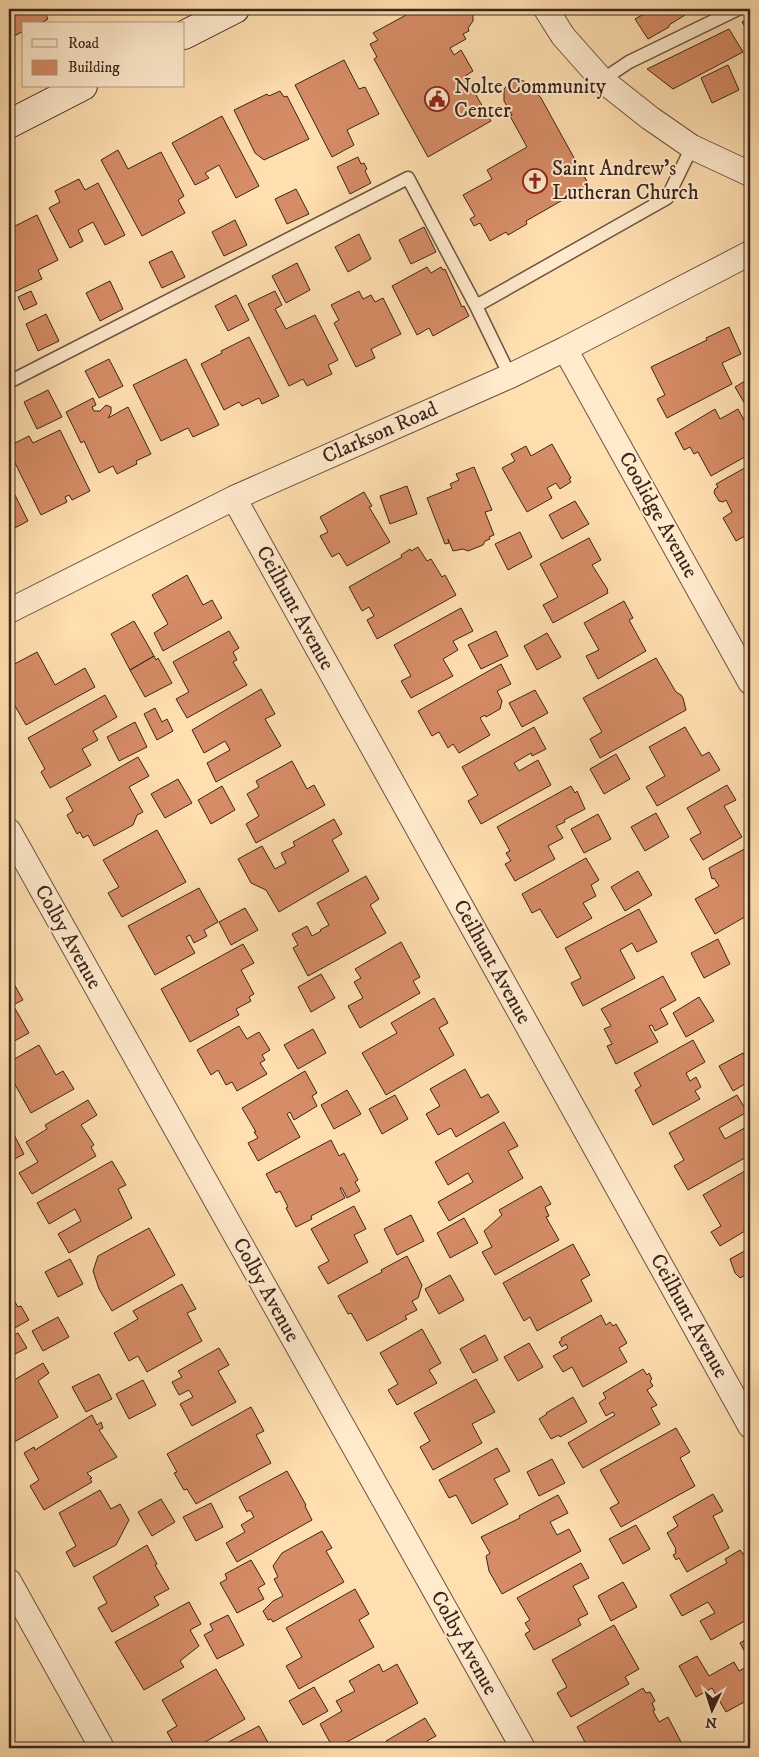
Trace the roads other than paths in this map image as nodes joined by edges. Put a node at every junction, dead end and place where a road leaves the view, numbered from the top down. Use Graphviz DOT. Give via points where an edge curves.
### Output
graph roads {
  1 [pos="235,9"];
  2 [pos="546,9"];
  3 [pos="738,9"];
  4 [pos="185,34"];
  5 [pos="602,80"];
  6 [pos="78,88"];
  7 [pos="9,124"];
  8 [pos="692,146"];
  9 [pos="750,174"];
  10 [pos="750,253"];
  11 [pos="476,306"];
  12 [pos="565,349"];
  13 [pos="510,376"];
  14 [pos="9,382"];
  15 [pos="234,498"];
  16 [pos="9,611"];
  17 [pos="750,682"];
  18 [pos="9,831"];
  19 [pos="750,1426"];
  20 [pos="9,1580"];
  21 [pos="102,1748"];
  22 [pos="522,1748"];
  1 -- 4 [label="main road"];
  2 -- 5 [label="street" via="563,36"];
  3 -- 5 [label="lane" via="628,62"];
  5 -- 8 [label="street"];
  6 -- 7 [label="main road"];
  8 -- 9 [label="street"];
  8 -- 11 [label="lane" via="666,198"];
  10 -- 12 [label="street, Clarkson Road"];
  11 -- 13 [label="lane"];
  11 -- 14 [label="lane" via="408,178"];
  12 -- 13 [label="street, Clarkson Road"];
  12 -- 17 [label="street, Coolidge Avenue"];
  13 -- 15 [label="street, Clarkson Road"];
  15 -- 16 [label="street, Clarkson Road"];
  15 -- 19 [label="street, Ceilhunt Avenue"];
  18 -- 22 [label="street, Colby Avenue"];
  20 -- 21 [label="street"];
}
